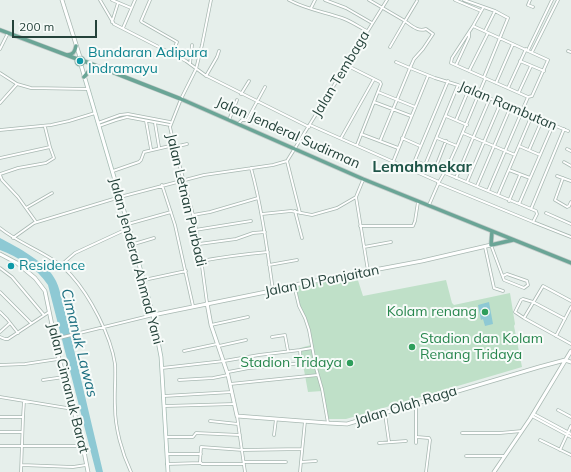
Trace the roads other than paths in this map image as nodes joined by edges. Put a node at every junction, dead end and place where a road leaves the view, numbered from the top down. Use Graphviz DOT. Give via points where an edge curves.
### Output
graph roads {
  1 [pos="62,0"];
  2 [pos="100,0"];
  3 [pos="112,0"];
  4 [pos="135,0"];
  5 [pos="150,0"];
  6 [pos="211,0"];
  7 [pos="289,0"];
  8 [pos="315,0"];
  9 [pos="325,0"];
  10 [pos="369,0"];
  11 [pos="386,0"];
  12 [pos="455,0"];
  13 [pos="464,0"];
  14 [pos="530,0"];
  15 [pos="552,0"];
  16 [pos="417,1"];
  17 [pos="557,1"];
  18 [pos="118,3"];
  19 [pos="472,3"];
  20 [pos="471,7"];
  21 [pos="533,7"];
  22 [pos="131,8"];
  23 [pos="311,8"];
  24 [pos="483,8"];
  25 [pos="382,9"];
  26 [pos="481,11"];
  27 [pos="495,11"];
  28 [pos="405,21"];
  29 [pos="112,22"];
  30 [pos="372,23"];
  31 [pos="473,26"];
  32 [pos="123,28"];
  33 [pos="0,30"];
  34 [pos="368,31"];
  35 [pos="486,32"];
  36 [pos="8,33"];
  37 [pos="469,33"];
  38 [pos="500,38"];
  39 [pos="513,44"];
  40 [pos="192,45"];
  41 [pos="76,46"];
  42 [pos="390,47"];
  43 [pos="0,49"];
  44 [pos="527,50"];
  45 [pos="219,51"];
  46 [pos="532,52"];
  47 [pos="172,54"];
  48 [pos="66,55"];
  49 [pos="78,58"];
  50 [pos="520,61"];
  51 [pos="396,62"];
  52 [pos="82,63"];
  53 [pos="191,65"];
  54 [pos="346,65"];
  55 [pos="456,65"];
  56 [pos="531,66"];
  57 [pos="96,67"];
  58 [pos="410,68"];
  59 [pos="196,69"];
  60 [pos="469,71"];
  61 [pos="544,71"];
  62 [pos="0,73"];
  63 [pos="206,76"];
  64 [pos="428,76"];
  65 [pos="84,77"];
  66 [pos="484,78"];
  67 [pos="374,79"];
  68 [pos="249,81"];
  69 [pos="448,81"];
  70 [pos="496,83"];
  71 [pos="17,84"];
  72 [pos="458,84"];
  73 [pos="265,87"];
  74 [pos="508,88"];
  75 [pos="88,89"];
  76 [pos="469,89"];
  77 [pos="378,92"];
  78 [pos="519,92"];
  79 [pos="241,94"];
  80 [pos="480,94"];
  81 [pos="529,97"];
  82 [pos="490,98"];
  83 [pos="181,99"];
  84 [pos="238,100"];
  85 [pos="396,100"];
  86 [pos="257,101"];
  87 [pos="374,102"];
  88 [pos="501,102"];
  89 [pos="0,103"];
  90 [pos="511,106"];
  91 [pos="414,107"];
  92 [pos="392,110"];
  93 [pos="522,111"];
  94 [pos="95,113"];
  95 [pos="532,115"];
  96 [pos="411,116"];
  97 [pos="446,116"];
  98 [pos="146,120"];
  99 [pos="229,120"];
  100 [pos="456,120"];
  101 [pos="542,120"];
  102 [pos="155,123"];
  103 [pos="239,123"];
  104 [pos="171,124"];
  105 [pos="553,124"];
  106 [pos="98,125"];
  107 [pos="467,125"];
  108 [pos="45,126"];
  109 [pos="309,126"];
  110 [pos="564,129"];
  111 [pos="0,130"];
  112 [pos="568,131"];
  113 [pos="463,133"];
  114 [pos="361,134"];
  115 [pos="341,138"];
  116 [pos="402,138"];
  117 [pos="437,138"];
  118 [pos="473,138"];
  119 [pos="380,142"];
  120 [pos="446,142"];
  121 [pos="484,142"];
  122 [pos="187,144"];
  123 [pos="357,145"];
  124 [pos="174,146"];
  125 [pos="420,146"];
  126 [pos="457,146"];
  127 [pos="494,146"];
  128 [pos="519,146"];
  129 [pos="50,147"];
  130 [pos="159,148"];
  131 [pos="295,148"];
  132 [pos="398,148"];
  133 [pos="151,149"];
  134 [pos="567,149"];
  135 [pos="505,150"];
  136 [pos="529,150"];
  137 [pos="571,151"];
  138 [pos="515,155"];
  139 [pos="540,155"];
  140 [pos="0,158"];
  141 [pos="287,161"];
  142 [pos="393,162"];
  143 [pos="564,162"];
  144 [pos="425,166"];
  145 [pos="571,166"];
  146 [pos="251,168"];
  147 [pos="435,169"];
  148 [pos="509,170"];
  149 [pos="113,172"];
  150 [pos="444,173"];
  151 [pos="0,174"];
  152 [pos="520,175"];
  153 [pos="557,176"];
  154 [pos="456,178"];
  155 [pos="530,178"];
  156 [pos="563,178"];
  157 [pos="363,179"];
  158 [pos="183,180"];
  159 [pos="571,181"];
  160 [pos="439,182"];
  161 [pos="467,182"];
  162 [pos="162,185"];
  163 [pos="477,186"];
  164 [pos="488,191"];
  165 [pos="52,193"];
  166 [pos="498,195"];
  167 [pos="120,197"];
  168 [pos="356,197"];
  169 [pos="258,198"];
  170 [pos="418,200"];
  171 [pos="509,200"];
  172 [pos="571,202"];
  173 [pos="519,204"];
  174 [pos="429,205"];
  175 [pos="26,208"];
  176 [pos="531,209"];
  177 [pos="296,211"];
  178 [pos="171,212"];
  179 [pos="300,213"];
  180 [pos="546,213"];
  181 [pos="262,214"];
  182 [pos="193,215"];
  183 [pos="251,221"];
  184 [pos="36,222"];
  185 [pos="533,222"];
  186 [pos="128,224"];
  187 [pos="571,224"];
  188 [pos="360,226"];
  189 [pos="0,228"];
  190 [pos="129,228"];
  191 [pos="195,230"];
  192 [pos="492,231"];
  193 [pos="265,232"];
  194 [pos="571,237"];
  195 [pos="13,238"];
  196 [pos="154,238"];
  197 [pos="302,238"];
  198 [pos="514,240"];
  199 [pos="391,242"];
  200 [pos="134,244"];
  201 [pos="199,244"];
  202 [pos="491,245"];
  203 [pos="364,247"];
  204 [pos="485,247"];
  205 [pos="268,252"];
  206 [pos="0,254"];
  207 [pos="297,260"];
  208 [pos="201,261"];
  209 [pos="571,263"];
  210 [pos="61,265"];
  211 [pos="269,265"];
  212 [pos="0,268"];
  213 [pos="368,271"];
  214 [pos="186,272"];
  215 [pos="502,276"];
  216 [pos="144,280"];
  217 [pos="294,285"];
  218 [pos="273,290"];
  219 [pos="503,291"];
  220 [pos="0,292"];
  221 [pos="571,301"];
  222 [pos="533,302"];
  223 [pos="207,303"];
  224 [pos="193,306"];
  225 [pos="571,307"];
  226 [pos="0,312"];
  227 [pos="49,312"];
  228 [pos="44,315"];
  229 [pos="153,315"];
  230 [pos="248,317"];
  231 [pos="524,318"];
  232 [pos="564,319"];
  233 [pos="10,323"];
  234 [pos="31,323"];
  235 [pos="211,325"];
  236 [pos="103,327"];
  237 [pos="0,332"];
  238 [pos="18,333"];
  239 [pos="556,336"];
  240 [pos="0,337"];
  241 [pos="272,337"];
  242 [pos="55,339"];
  243 [pos="246,340"];
  244 [pos="571,344"];
  245 [pos="218,345"];
  246 [pos="313,348"];
  247 [pos="300,350"];
  248 [pos="184,351"];
  249 [pos="288,351"];
  250 [pos="571,351"];
  251 [pos="58,360"];
  252 [pos="565,360"];
  253 [pos="224,361"];
  254 [pos="315,362"];
  255 [pos="571,362"];
  256 [pos="301,363"];
  257 [pos="0,365"];
  258 [pos="162,368"];
  259 [pos="228,374"];
  260 [pos="318,375"];
  261 [pos="64,377"];
  262 [pos="43,380"];
  263 [pos="178,380"];
  264 [pos="230,384"];
  265 [pos="233,392"];
  266 [pos="164,396"];
  267 [pos="0,397"];
  268 [pos="24,400"];
  269 [pos="416,402"];
  270 [pos="235,404"];
  271 [pos="165,406"];
  272 [pos="73,409"];
  273 [pos="558,410"];
  274 [pos="384,413"];
  275 [pos="532,414"];
  276 [pos="237,416"];
  277 [pos="0,417"];
  278 [pos="22,417"];
  279 [pos="571,417"];
  280 [pos="276,419"];
  281 [pos="210,421"];
  282 [pos="305,421"];
  283 [pos="328,423"];
  284 [pos="238,424"];
  285 [pos="571,426"];
  286 [pos="522,431"];
  287 [pos="0,432"];
  288 [pos="22,432"];
  289 [pos="568,432"];
  290 [pos="462,433"];
  291 [pos="571,434"];
  292 [pos="240,435"];
  293 [pos="274,435"];
  294 [pos="567,435"];
  295 [pos="166,437"];
  296 [pos="417,437"];
  297 [pos="571,437"];
  298 [pos="540,440"];
  299 [pos="406,441"];
  300 [pos="389,442"];
  301 [pos="379,443"];
  302 [pos="416,444"];
  303 [pos="0,446"];
  304 [pos="22,446"];
  305 [pos="84,446"];
  306 [pos="302,449"];
  307 [pos="243,450"];
  308 [pos="560,450"];
  309 [pos="167,454"];
  310 [pos="201,454"];
  311 [pos="571,455"];
  312 [pos="466,456"];
  313 [pos="505,456"];
  314 [pos="316,461"];
  315 [pos="286,462"];
  316 [pos="301,462"];
  317 [pos="201,463"];
  318 [pos="244,463"];
  319 [pos="167,464"];
  320 [pos="22,465"];
  321 [pos="87,465"];
  322 [pos="21,472"];
  323 [pos="88,472"];
  324 [pos="131,472"];
  325 [pos="168,472"];
  326 [pos="245,472"];
  327 [pos="300,472"];
  328 [pos="426,472"];
  329 [pos="494,472"];
  1 -- 41 [label="street"];
  2 -- 29 [label="street"];
  3 -- 18 [label="street"];
  4 -- 22 [label="street"];
  5 -- 47 [label="street" via="141,21 177,42"];
  6 -- 59 [label="street, Jalan Letnan Purbadi"];
  7 -- 23 [label="street"];
  8 -- 23 [label="street"];
  9 -- 30 [label="street" via="346,8"];
  10 -- 25 [label="street"];
  11 -- 25 [label="street, Jalan Tembaga"];
  12 -- 20 [label="street"];
  13 -- 19 [label="street"];
  14 -- 21 [label="street" via="528,5"];
  15 -- 17 [label="street"];
  15 -- 44 [label="street"];
  16 -- 28 [label="street"];
  17 -- 46 [label="street"];
  18 -- 22 [label="street"];
  18 -- 29 [label="street"];
  19 -- 20 [label="street"];
  19 -- 24 [label="street"];
  20 -- 26 [label="street"];
  22 -- 32 [label="street"];
  23 -- 34 [label="street" via="344,19"];
  24 -- 26 [label="street"];
  24 -- 27 [label="street"];
  25 -- 28 [label="street"];
  25 -- 30 [label="street, Jalan Tembaga"];
  26 -- 31 [label="street"];
  27 -- 35 [label="street"];
  27 -- 38 [label="street" via="508,19"];
  28 -- 42 [label="street"];
  28 -- 58 [label="street" via="418,30 426,29 433,34"];
  29 -- 32 [label="street"];
  30 -- 34 [label="street, Jalan Tembaga"];
  31 -- 35 [label="street"];
  31 -- 37 [label="street"];
  32 -- 47 [label="street"];
  33 -- 36 [label="main road"];
  34 -- 54 [label="street, Jalan Tembaga"];
  35 -- 38 [label="street"];
  35 -- 60 [label="street"];
  36 -- 43 [label="street"];
  36 -- 48 [label="main road"];
  37 -- 55 [label="street"];
  37 -- 55 [label="street" via="450,62"];
  38 -- 39 [label="street"];
  38 -- 66 [label="street"];
  39 -- 44 [label="street"];
  39 -- 70 [label="street"];
  40 -- 53 [label="street"];
  41 -- 48 [label="main road" via="72,54"];
  41 -- 49 [label="street"];
  44 -- 46 [label="street"];
  44 -- 50 [label="street"];
  45 -- 63 [label="street"];
  46 -- 61 [label="street" via="549,61"];
  47 -- 53 [label="street"];
  48 -- 49 [label="main road"];
  49 -- 52 [label="main road" via="83,58"];
  49 -- 52 [label="main road" via="77,64"];
  50 -- 56 [label="street"];
  50 -- 74 [label="street"];
  51 -- 58 [label="street, Jalan Rambutan"];
  52 -- 57 [label="main road, Jalan Jenderal Sudirman"];
  52 -- 65 [label="street, Jalan Jenderal Ahmad Yani"];
  53 -- 59 [label="street"];
  54 -- 67 [label="street"];
  54 -- 109 [label="street, Jalan Tembaga"];
  55 -- 60 [label="street"];
  56 -- 61 [label="street"];
  56 -- 78 [label="street"];
  57 -- 65 [label="main road"];
  57 -- 83 [label="main road, Jalan Jenderal Sudirman"];
  58 -- 64 [label="street, Jalan Rambutan"];
  58 -- 85 [label="street"];
  59 -- 63 [label="street"];
  59 -- 83 [label="street, Jalan Letnan Purbadi"];
  60 -- 66 [label="street"];
  61 -- 81 [label="street" via="534,94"];
  62 -- 71 [label="street"];
  63 -- 79 [label="street"];
  64 -- 69 [label="street, Jalan Rambutan"];
  64 -- 91 [label="street"];
  65 -- 75 [label="street, Jalan Jenderal Ahmad Yani"];
  66 -- 70 [label="street"];
  66 -- 80 [label="street"];
  67 -- 77 [label="street" via="381,84"];
  67 -- 115 [label="street"];
  68 -- 79 [label="street"];
  69 -- 72 [label="street, Jalan Rambutan"];
  69 -- 125 [label="street"];
  70 -- 74 [label="street"];
  71 -- 75 [label="street" via="31,88"];
  71 -- 89 [label="street"];
  72 -- 76 [label="street, Jalan Rambutan"];
  72 -- 97 [label="street"];
  73 -- 86 [label="street"];
  74 -- 78 [label="street"];
  75 -- 94 [label="street, Jalan Jenderal Ahmad Yani"];
  76 -- 80 [label="street, Jalan Rambutan"];
  76 -- 100 [label="street"];
  77 -- 85 [label="street"];
  77 -- 87 [label="street"];
  78 -- 81 [label="street"];
  79 -- 86 [label="street"];
  80 -- 82 [label="street, Jalan Rambutan"];
  80 -- 107 [label="street"];
  81 -- 93 [label="street"];
  82 -- 88 [label="street, Jalan Rambutan"];
  82 -- 118 [label="street"];
  83 -- 99 [label="main road, Jalan Jenderal Sudirman"];
  83 -- 104 [label="street, Jalan Letnan Purbadi"];
  84 -- 99 [label="street"];
  85 -- 91 [label="street"];
  85 -- 92 [label="street"];
  86 -- 103 [label="street" via="247,120"];
  86 -- 109 [label="street"];
  87 -- 92 [label="street"];
  87 -- 114 [label="street"];
  88 -- 90 [label="street, Jalan Rambutan"];
  88 -- 121 [label="street"];
  90 -- 93 [label="street, Jalan Rambutan"];
  90 -- 127 [label="street"];
  91 -- 96 [label="street"];
  92 -- 96 [label="street"];
  92 -- 119 [label="street"];
  93 -- 95 [label="street, Jalan Rambutan"];
  93 -- 135 [label="street"];
  94 -- 106 [label="street, Jalan Jenderal Ahmad Yani"];
  94 -- 108 [label="street"];
  95 -- 101 [label="street, Jalan Rambutan"];
  95 -- 128 [label="street"];
  96 -- 116 [label="street"];
  97 -- 100 [label="street"];
  97 -- 117 [label="street"];
  98 -- 102 [label="street"];
  98 -- 106 [label="street" via="124,117"];
  98 -- 133 [label="street"];
  99 -- 103 [label="main road, Jalan Jenderal Sudirman"];
  100 -- 107 [label="street"];
  101 -- 105 [label="street, Jalan Rambutan"];
  101 -- 136 [label="street"];
  102 -- 104 [label="street"];
  102 -- 130 [label="street"];
  103 -- 131 [label="main road, Jalan Jenderal Sudirman"];
  104 -- 106 [label="street" via="128,114"];
  104 -- 124 [label="street, Jalan Letnan Purbadi" via="170,132"];
  105 -- 110 [label="street, Jalan Rambutan"];
  105 -- 139 [label="street"];
  106 -- 149 [label="street, Jalan Jenderal Ahmad Yani"];
  107 -- 113 [label="street"];
  108 -- 111 [label="street"];
  108 -- 129 [label="street"];
  109 -- 115 [label="street"];
  109 -- 131 [label="street, Jalan Tembaga"];
  110 -- 112 [label="street, Jalan Rambutan"];
  110 -- 176 [label="street"];
  113 -- 118 [label="street"];
  113 -- 126 [label="street"];
  114 -- 119 [label="street"];
  114 -- 123 [label="street"];
  115 -- 123 [label="street"];
  116 -- 125 [label="street"];
  116 -- 132 [label="street"];
  117 -- 120 [label="street"];
  117 -- 144 [label="street"];
  118 -- 121 [label="street"];
  118 -- 154 [label="street"];
  119 -- 132 [label="street"];
  120 -- 126 [label="street"];
  120 -- 147 [label="street"];
  121 -- 127 [label="street"];
  121 -- 161 [label="street"];
  122 -- 124 [label="street"];
  123 -- 142 [label="street"];
  124 -- 130 [label="street"];
  124 -- 158 [label="street, Jalan Letnan Purbadi"];
  125 -- 144 [label="street" via="415,160"];
  126 -- 150 [label="street"];
  127 -- 135 [label="street"];
  127 -- 163 [label="street"];
  128 -- 136 [label="street"];
  128 -- 138 [label="street"];
  129 -- 140 [label="street"];
  129 -- 151 [label="street" via="54,158 47,162"];
  130 -- 133 [label="street"];
  131 -- 141 [label="street, Jalan Tembaga"];
  131 -- 157 [label="main road, Jalan Jenderal Sudirman"];
  132 -- 142 [label="street"];
  133 -- 149 [label="street" via="143,153 139,162"];
  134 -- 137 [label="street"];
  135 -- 138 [label="street"];
  135 -- 164 [label="street"];
  136 -- 139 [label="street"];
  138 -- 148 [label="street"];
  139 -- 155 [label="street"];
  141 -- 146 [label="street"];
  141 -- 179 [label="street"];
  142 -- 160 [label="street"];
  143 -- 145 [label="street"];
  144 -- 147 [label="street"];
  146 -- 158 [label="street"];
  146 -- 169 [label="street"];
  147 -- 150 [label="street"];
  148 -- 152 [label="street"];
  148 -- 166 [label="street"];
  149 -- 167 [label="street, Jalan Jenderal Ahmad Yani"];
  150 -- 154 [label="street"];
  150 -- 160 [label="street"];
  151 -- 175 [label="street" via="2,180"];
  152 -- 155 [label="street"];
  152 -- 171 [label="street"];
  153 -- 156 [label="street"];
  154 -- 161 [label="street"];
  155 -- 173 [label="street"];
  156 -- 159 [label="street"];
  156 -- 172 [label="street" via="555,200 567,207"];
  157 -- 168 [label="street"];
  157 -- 170 [label="main road, Jalan Jenderal Sudirman"];
  158 -- 162 [label="street"];
  158 -- 182 [label="street, Jalan Letnan Purbadi"];
  160 -- 174 [label="street"];
  160 -- 185 [label="street"];
  161 -- 163 [label="street"];
  162 -- 167 [label="street"];
  162 -- 178 [label="street"];
  163 -- 164 [label="street"];
  164 -- 166 [label="street"];
  165 -- 175 [label="street"];
  166 -- 171 [label="street"];
  167 -- 184 [label="street"];
  167 -- 186 [label="street, Jalan Jenderal Ahmad Yani"];
  168 -- 179 [label="street" via="322,213"];
  168 -- 188 [label="street"];
  169 -- 181 [label="street"];
  169 -- 182 [label="street"];
  170 -- 174 [label="main road, Jalan Jenderal Sudirman"];
  170 -- 188 [label="street" via="412,226"];
  171 -- 173 [label="street"];
  173 -- 176 [label="street"];
  174 -- 192 [label="main road, Jalan Jenderal Sudirman"];
  175 -- 184 [label="street"];
  176 -- 185 [label="street" via="538,212"];
  177 -- 179 [label="street"];
  177 -- 181 [label="street"];
  177 -- 197 [label="street"];
  178 -- 186 [label="street"];
  178 -- 214 [label="street"];
  180 -- 187 [label="street"];
  181 -- 193 [label="street"];
  182 -- 191 [label="street, Jalan Letnan Purbadi"];
  183 -- 191 [label="street"];
  184 -- 195 [label="street"];
  185 -- 194 [label="street"];
  186 -- 190 [label="street, Jalan Jenderal Ahmad Yani"];
  188 -- 203 [label="street"];
  189 -- 195 [label="street"];
  190 -- 200 [label="street, Jalan Jenderal Ahmad Yani"];
  190 -- 210 [label="street" via="75,253"];
  191 -- 201 [label="street, Jalan Letnan Purbadi"];
  192 -- 198 [label="main road, Jalan Jenderal Sudirman"];
  192 -- 202 [label="main road"];
  193 -- 201 [label="street"];
  193 -- 205 [label="street"];
  195 -- 210 [label="street"];
  196 -- 200 [label="street"];
  198 -- 202 [label="main road"];
  198 -- 209 [label="main road, Jalan Jenderal Sudirman"];
  199 -- 203 [label="street"];
  200 -- 216 [label="street, Jalan Jenderal Ahmad Yani"];
  201 -- 208 [label="street, Jalan Letnan Purbadi"];
  202 -- 204 [label="street, Jalan DI Panjaitan"];
  202 -- 215 [label="street"];
  203 -- 213 [label="street"];
  204 -- 213 [label="street, Jalan DI Panjaitan"];
  204 -- 219 [label="street" via="494,288"];
  205 -- 208 [label="street"];
  205 -- 211 [label="street"];
  206 -- 227 [label="street, Jalan Cimanuk Barat" via="17,263 35,278 45,291"];
  207 -- 211 [label="street"];
  208 -- 223 [label="street, Jalan Letnan Purbadi"];
  210 -- 236 [label="street" via="79,285"];
  211 -- 218 [label="street"];
  212 -- 228 [label="street" via="12,277"];
  213 -- 217 [label="street, Jalan DI Panjaitan"];
  214 -- 216 [label="street"];
  214 -- 224 [label="street"];
  215 -- 215 [label="street" via="507,274 527,281 528,285 524,288 506,281"];
  216 -- 229 [label="street, Jalan Jenderal Ahmad Yani"];
  217 -- 218 [label="street, Jalan DI Panjaitan"];
  217 -- 246 [label="street"];
  218 -- 223 [label="street, Jalan DI Panjaitan"];
  220 -- 234 [label="street"];
  221 -- 222 [label="street" via="543,286"];
  222 -- 231 [label="street"];
  222 -- 231 [label="street" via="521,300 515,312"];
  222 -- 232 [label="street"];
  223 -- 224 [label="street, Jalan DI Panjaitan"];
  223 -- 235 [label="street"];
  224 -- 229 [label="street, Jalan DI Panjaitan"];
  225 -- 232 [label="street"];
  226 -- 233 [label="street"];
  227 -- 228 [label="street"];
  227 -- 242 [label="street, Jalan Cimanuk Barat"];
  228 -- 234 [label="street"];
  229 -- 236 [label="street"];
  229 -- 258 [label="street, Jalan Jenderal Ahmad Yani"];
  230 -- 235 [label="street"];
  231 -- 239 [label="street"];
  232 -- 239 [label="street"];
  233 -- 237 [label="street"];
  233 -- 238 [label="street"];
  234 -- 238 [label="street"];
  235 -- 245 [label="street"];
  236 -- 242 [label="street"];
  236 -- 324 [label="street" via="115,366 115,414 118,431"];
  238 -- 240 [label="street" via="6,339"];
  239 -- 244 [label="street"];
  241 -- 249 [label="street" via="285,335"];
  242 -- 251 [label="street, Jalan Cimanuk Barat"];
  243 -- 245 [label="street"];
  245 -- 248 [label="street"];
  245 -- 253 [label="street"];
  246 -- 247 [label="street"];
  246 -- 254 [label="street"];
  247 -- 249 [label="street"];
  247 -- 256 [label="street"];
  249 -- 253 [label="street"];
  250 -- 252 [label="street"];
  251 -- 257 [label="street"];
  251 -- 261 [label="street, Jalan Cimanuk Barat"];
  252 -- 255 [label="street"];
  252 -- 269 [label="street, Jalan Olah Raga"];
  252 -- 275 [label="street"];
  253 -- 258 [label="street"];
  253 -- 259 [label="street"];
  254 -- 256 [label="street"];
  254 -- 260 [label="street"];
  256 -- 259 [label="street" via="249,368"];
  258 -- 266 [label="street, Jalan Jenderal Ahmad Yani"];
  259 -- 263 [label="street" via="213,378"];
  259 -- 264 [label="street"];
  260 -- 264 [label="street"];
  260 -- 283 [label="street"];
  261 -- 262 [label="street"];
  261 -- 272 [label="street, Jalan Cimanuk Barat"];
  264 -- 265 [label="street"];
  265 -- 266 [label="street"];
  265 -- 270 [label="street"];
  266 -- 271 [label="street, Jalan Jenderal Ahmad Yani"];
  267 -- 268 [label="street"];
  268 -- 272 [label="street"];
  268 -- 278 [label="street"];
  269 -- 274 [label="street, Jalan Olah Raga"];
  269 -- 296 [label="street"];
  270 -- 271 [label="street"];
  270 -- 276 [label="street"];
  271 -- 295 [label="street, Jalan Jenderal Ahmad Yani"];
  272 -- 305 [label="street, Jalan Cimanuk Barat"];
  273 -- 279 [label="street"];
  274 -- 283 [label="street, Jalan Olah Raga" via="347,424"];
  274 -- 300 [label="street"];
  275 -- 286 [label="street"];
  275 -- 289 [label="street"];
  275 -- 294 [label="street"];
  276 -- 280 [label="street, Jalan Olah Raga"];
  276 -- 284 [label="street"];
  277 -- 278 [label="street"];
  278 -- 288 [label="street"];
  280 -- 282 [label="street, Jalan Olah Raga"];
  280 -- 293 [label="street"];
  281 -- 284 [label="street"];
  282 -- 283 [label="street, Jalan Olah Raga"];
  282 -- 306 [label="street"];
  284 -- 292 [label="street"];
  285 -- 289 [label="street"];
  286 -- 290 [label="street"];
  286 -- 313 [label="street"];
  287 -- 288 [label="street"];
  288 -- 304 [label="street"];
  289 -- 291 [label="street"];
  289 -- 294 [label="street"];
  292 -- 295 [label="street" via="196,433 194,437"];
  292 -- 307 [label="street"];
  294 -- 297 [label="street"];
  294 -- 308 [label="street"];
  295 -- 309 [label="street, Jalan Jenderal Ahmad Yani"];
  296 -- 302 [label="street"];
  296 -- 328 [label="street" via="430,440"];
  298 -- 308 [label="street"];
  299 -- 300 [label="street"];
  300 -- 301 [label="street"];
  303 -- 304 [label="street"];
  304 -- 305 [label="street"];
  304 -- 320 [label="street"];
  305 -- 321 [label="street, Jalan Cimanuk Barat"];
  306 -- 307 [label="street"];
  306 -- 316 [label="street"];
  307 -- 310 [label="street" via="201,447"];
  307 -- 318 [label="street"];
  308 -- 311 [label="street"];
  309 -- 310 [label="street"];
  309 -- 319 [label="street, Jalan Jenderal Ahmad Yani"];
  310 -- 317 [label="street"];
  312 -- 313 [label="street"];
  313 -- 329 [label="street"];
  314 -- 316 [label="street"];
  315 -- 318 [label="street"];
  316 -- 327 [label="street"];
  317 -- 318 [label="street"];
  317 -- 319 [label="street"];
  318 -- 326 [label="street"];
  319 -- 325 [label="street, Jalan Jenderal Ahmad Yani"];
  320 -- 321 [label="street"];
  320 -- 322 [label="street"];
  321 -- 323 [label="street, Jalan Cimanuk Barat"];
}
